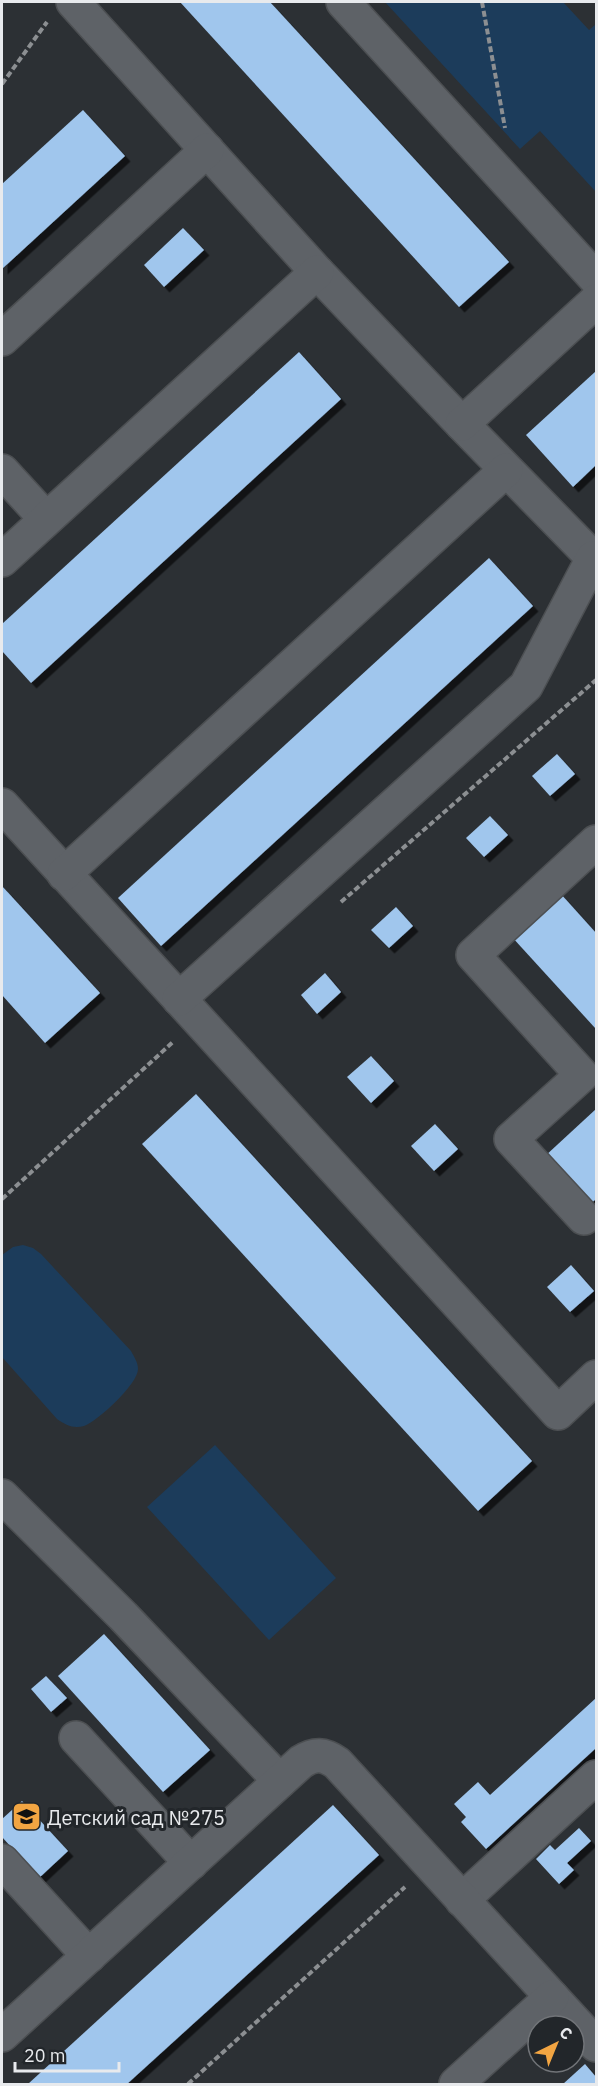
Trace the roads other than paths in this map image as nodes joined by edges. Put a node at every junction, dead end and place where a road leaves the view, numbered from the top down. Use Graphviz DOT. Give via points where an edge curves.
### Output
graph roads {
  1 [pos="343,2"];
  2 [pos="60,11"];
  3 [pos="207,150"];
  4 [pos="317,272"];
  5 [pos="597,279"];
  6 [pos="597,301"];
  7 [pos="2,339"];
  8 [pos="462,424"];
  9 [pos="506,470"];
  10 [pos="2,471"];
  11 [pos="46,519"];
  12 [pos="2,560"];
  13 [pos="595,560"];
  14 [pos="2,805"];
  15 [pos="597,842"];
  16 [pos="64,874"];
  17 [pos="179,999"];
  18 [pos="584,1218"];
  19 [pos="597,1377"];
  20 [pos="2,1496"];
  21 [pos="76,1738"];
  22 [pos="597,1777"];
  23 [pos="280,1781"];
  24 [pos="191,1863"];
  25 [pos="3,1865"];
  26 [pos="462,1900"];
  27 [pos="88,1956"];
  28 [pos="552,1997"];
  29 [pos="2,2035"];
  30 [pos="597,2045"];
  31 [pos="456,2085"];
  1 -- 5 [label="lane"];
  2 -- 3 [label="lane"];
  3 -- 4 [label="lane"];
  3 -- 7 [label="lane"];
  4 -- 8 [label="lane"];
  4 -- 11 [label="lane"];
  6 -- 8 [label="lane"];
  8 -- 9 [label="lane"];
  9 -- 13 [label="lane"];
  9 -- 16 [label="lane"];
  10 -- 11 [label="lane"];
  11 -- 12 [label="lane"];
  13 -- 17 [label="lane" via="526,686"];
  14 -- 16 [label="lane"];
  15 -- 18 [label="lane" via="473,955 582,1075 511,1139"];
  16 -- 17 [label="lane"];
  17 -- 19 [label="lane" via="558,1413"];
  20 -- 23 [label="lane"];
  21 -- 24 [label="lane"];
  22 -- 26 [label="lane"];
  23 -- 24 [label="lane"];
  23 -- 26 [label="lane" via="310,1756 329,1758"];
  24 -- 27 [label="lane"];
  25 -- 27 [label="lane"];
  26 -- 28 [label="lane"];
  27 -- 29 [label="lane"];
  28 -- 30 [label="lane"];
  28 -- 31 [label="lane"];
}
